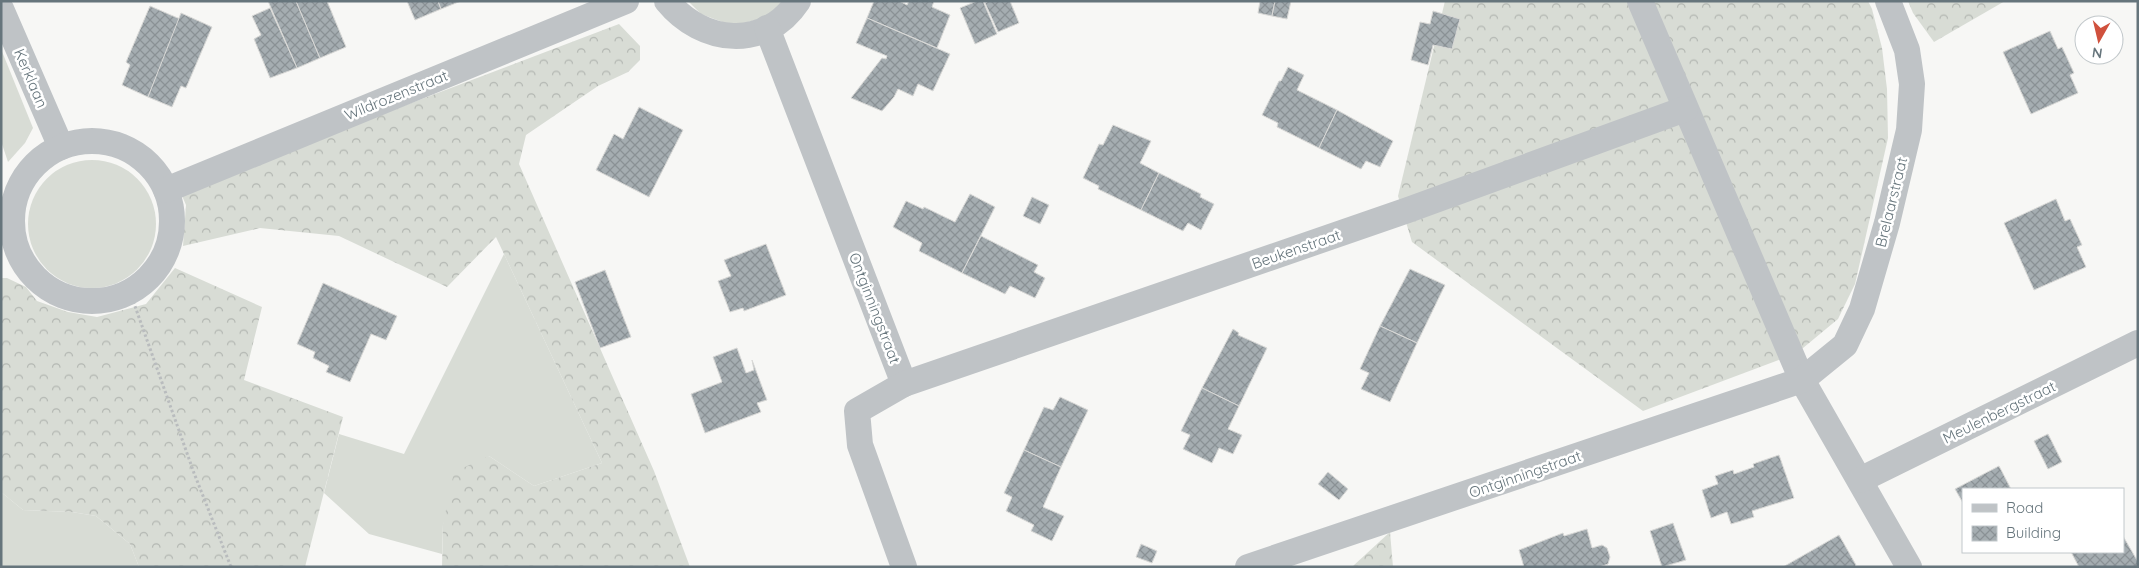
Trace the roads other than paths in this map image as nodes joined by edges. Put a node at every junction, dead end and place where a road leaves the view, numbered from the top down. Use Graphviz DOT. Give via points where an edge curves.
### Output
graph roads {
  1 [pos="626,1"];
  2 [pos="667,1"];
  3 [pos="798,1"];
  4 [pos="1640,1"];
  5 [pos="1888,1"];
  6 [pos="1,9"];
  7 [pos="767,28"];
  8 [pos="1685,108"];
  9 [pos="61,147"];
  10 [pos="166,190"];
  11 [pos="9,253"];
  12 [pos="2138,343"];
  13 [pos="1802,380"];
  14 [pos="904,384"];
  15 [pos="1860,480"];
  16 [pos="904,567"];
  17 [pos="1248,567"];
  18 [pos="1908,567"];
  1 -- 10 [label="street, Wildrozenstraat"];
  2 -- 7 [label="street" via="690,24 720,36 736,37"];
  3 -- 7 [label="street" via="781,20"];
  4 -- 8 [label="street"];
  5 -- 13 [label="street, Brelaarstraat" via="1907,50 1912,84 1909,130 1862,310 1845,345"];
  6 -- 9 [label="street, Kerklaan"];
  7 -- 14 [label="street, Ontginningstraat"];
  8 -- 13 [label="street"];
  8 -- 14 [label="street, Beukenstraat" via="1408,210"];
  9 -- 10 [label="street" via="103,142 129,150 151,166"];
  9 -- 11 [label="street" via="29,171 16,195"];
  10 -- 11 [label="street" via="173,217 170,245 156,270 130,292 105,301 80,301 53,292"];
  12 -- 15 [label="street, Meulenbergstraat"];
  13 -- 15 [label="street"];
  13 -- 17 [label="street, Ontginningstraat"];
  14 -- 16 [label="street" via="857,411 860,445"];
  15 -- 18 [label="street"];
}
